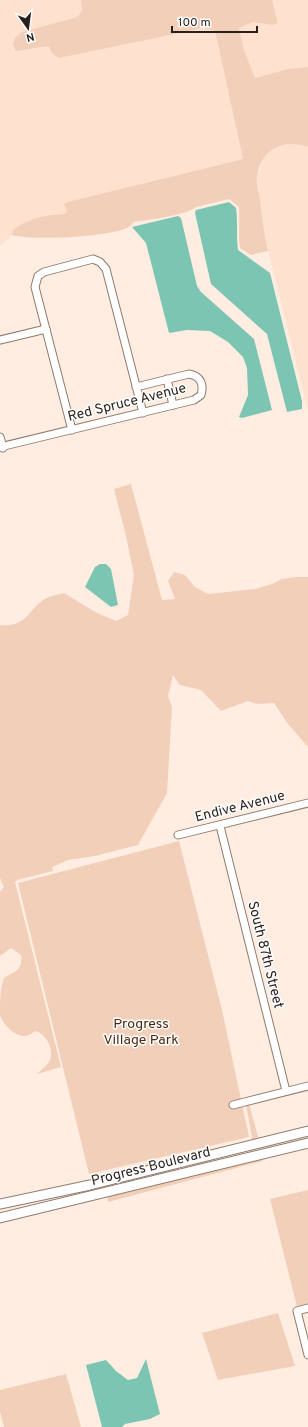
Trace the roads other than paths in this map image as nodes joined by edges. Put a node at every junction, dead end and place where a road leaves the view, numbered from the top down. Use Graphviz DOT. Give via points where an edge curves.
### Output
graph roads {
  1 [pos="46,329"];
  2 [pos="0,340"];
  3 [pos="167,379"];
  4 [pos="136,387"];
  5 [pos="173,405"];
  6 [pos="143,413"];
  7 [pos="72,430"];
  8 [pos="0,437"];
  9 [pos="1,447"];
  10 [pos="308,803"];
  11 [pos="220,826"];
  12 [pos="178,835"];
  13 [pos="308,1086"];
  14 [pos="286,1091"];
  15 [pos="233,1105"];
  16 [pos="308,1131"];
  17 [pos="308,1143"];
  18 [pos="244,1147"];
  19 [pos="266,1153"];
  20 [pos="161,1179"];
  21 [pos="0,1204"];
  22 [pos="0,1218"];
  23 [pos="308,1308"];
  24 [pos="308,1355"];
  1 -- 2 [label="street"];
  1 -- 4 [label="street" via="35,287 38,276 44,272 93,259 100,262 106,269"];
  1 -- 7 [label="street"];
  3 -- 4 [label="street, Red Spruce Avenue"];
  3 -- 5 [label="street"];
  3 -- 5 [label="street, Red Spruce Avenue" via="190,374 201,380 202,384 201,395 194,400"];
  4 -- 6 [label="street"];
  5 -- 6 [label="street, Red Spruce Avenue"];
  6 -- 7 [label="street, Red Spruce Avenue"];
  7 -- 9 [label="street, Red Spruce Avenue"];
  8 -- 9 [label="street"];
  10 -- 11 [label="street, Endive Avenue"];
  11 -- 12 [label="street, Endive Avenue"];
  11 -- 14 [label="street, South 87th Street"];
  13 -- 14 [label="street"];
  14 -- 15 [label="street"];
  16 -- 18 [label="main road, Progress Boulevard"];
  17 -- 19 [label="main road, Progress Boulevard"];
  18 -- 19 [label="main road" via="248,1151"];
  18 -- 20 [label="main road" via="238,1155 174,1171"];
  18 -- 21 [label="main road, Progress Boulevard"];
  19 -- 20 [label="main road, Progress Boulevard"];
  20 -- 22 [label="main road, Progress Boulevard"];
  23 -- 24 [label="street" via="296,1311"];
}
